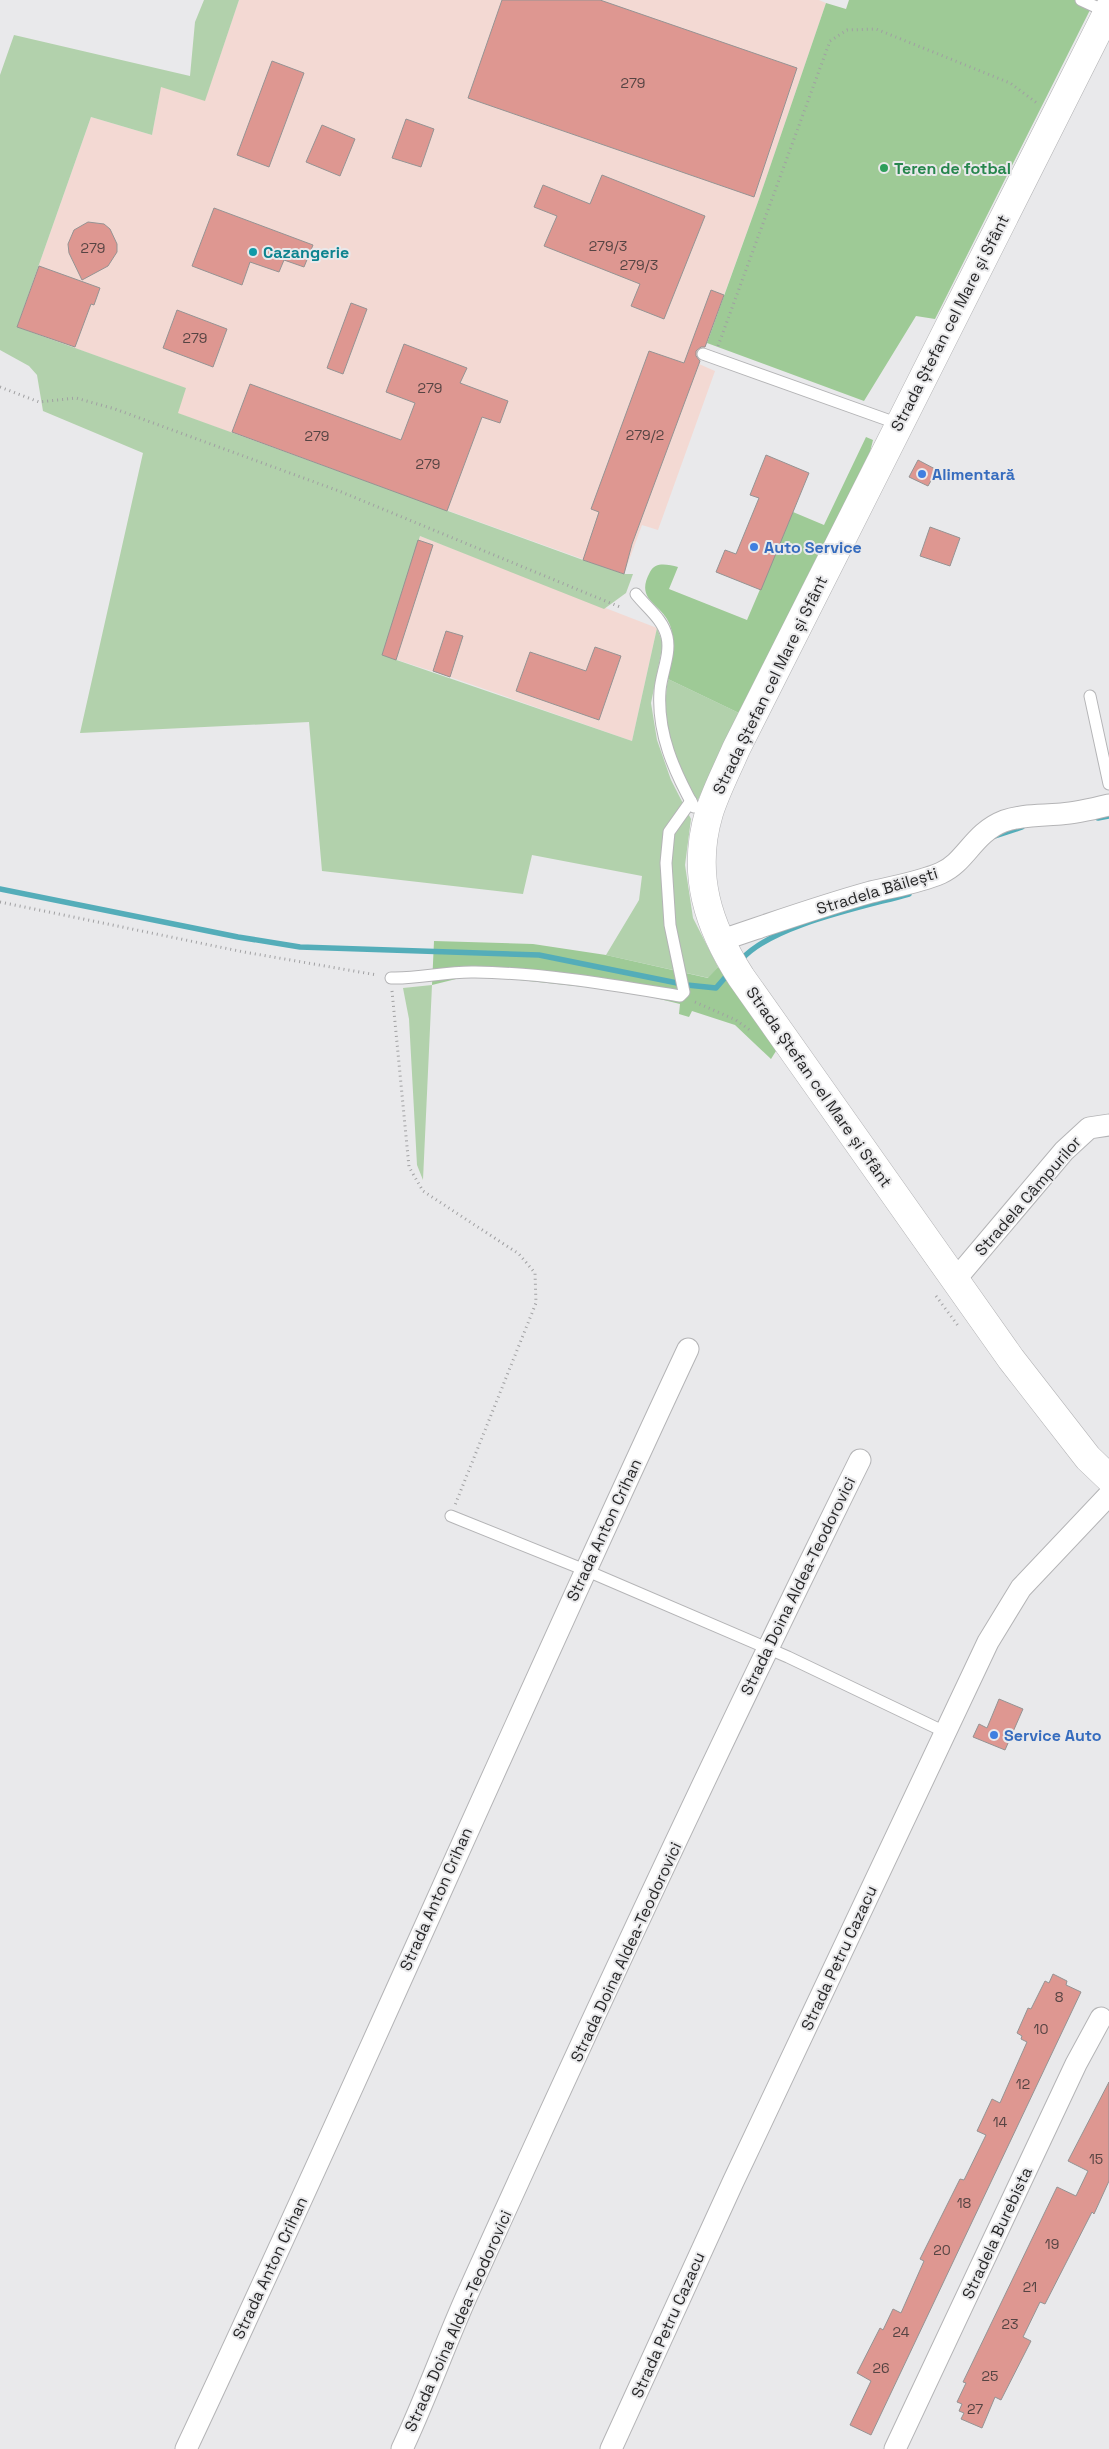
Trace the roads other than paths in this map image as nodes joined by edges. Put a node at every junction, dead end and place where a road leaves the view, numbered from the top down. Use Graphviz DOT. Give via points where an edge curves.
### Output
graph roads {
  1 [pos="1081,0"];
  2 [pos="1108,11"];
  3 [pos="708,356"];
  4 [pos="899,424"];
  5 [pos="636,594"];
  6 [pos="1090,696"];
  7 [pos="1109,784"];
  8 [pos="691,801"];
  9 [pos="1109,805"];
  10 [pos="706,828"];
  11 [pos="723,947"];
  12 [pos="391,978"];
  13 [pos="1109,1125"];
  14 [pos="955,1280"];
  15 [pos="688,1349"];
  16 [pos="860,1460"];
  17 [pos="1109,1478"];
  18 [pos="1109,1496"];
  19 [pos="451,1516"];
  20 [pos="585,1570"];
  21 [pos="766,1649"];
  22 [pos="946,1732"];
  23 [pos="1101,2018"];
  24 [pos="186,2449"];
  25 [pos="402,2449"];
  26 [pos="611,2449"];
  27 [pos="895,2449"];
  1 -- 2 [label="lane"];
  2 -- 4 [label="main road, Strada Ștefan cel Mare și Sfânt"];
  3 -- 4 [label="lane"];
  4 -- 10 [label="main road, Strada Ștefan cel Mare și Sfânt" via="736,749 709,813"];
  5 -- 8 [label="lane" via="662,622 668,639 660,691 661,723 668,754"];
  6 -- 7 [label="lane"];
  8 -- 10 [label="lane"];
  8 -- 12 [label="lane, Strada Ștefan cel Mare și Sfânt" via="669,832 667,855 670,925 684,992 680,996 541,975 472,972 416,979"];
  9 -- 11 [label="street, Stradela Băilești" via="1007,820 978,836 961,858 943,873 840,901"];
  10 -- 11 [label="main road, Strada Ștefan cel Mare și Sfânt" via="702,880 710,917"];
  11 -- 14 [label="main road, Strada Ștefan cel Mare și Sfânt"];
  13 -- 14 [label="street, Stradela Câmpurilor" via="1089,1128 1064,1151"];
  14 -- 17 [label="main road, Strada Ștefan cel Mare și Sfânt" via="1017,1367 1088,1458"];
  15 -- 20 [label="street, Strada Anton Crihan"];
  16 -- 21 [label="street, Strada Doina Aldea-Teodorovici"];
  18 -- 22 [label="street, Strada Petru Cazacu" via="1021,1588 988,1642"];
  19 -- 20 [label="lane"];
  20 -- 21 [label="lane"];
  20 -- 24 [label="street, Strada Anton Crihan" via="289,2230"];
  21 -- 22 [label="lane"];
  21 -- 25 [label="street, Strada Doina Aldea-Teodorovici" via="467,2295"];
  22 -- 26 [label="street, Strada Petru Cazacu"];
  23 -- 27 [label="street, Stradela Burebista" via="1076,2064"];
}
